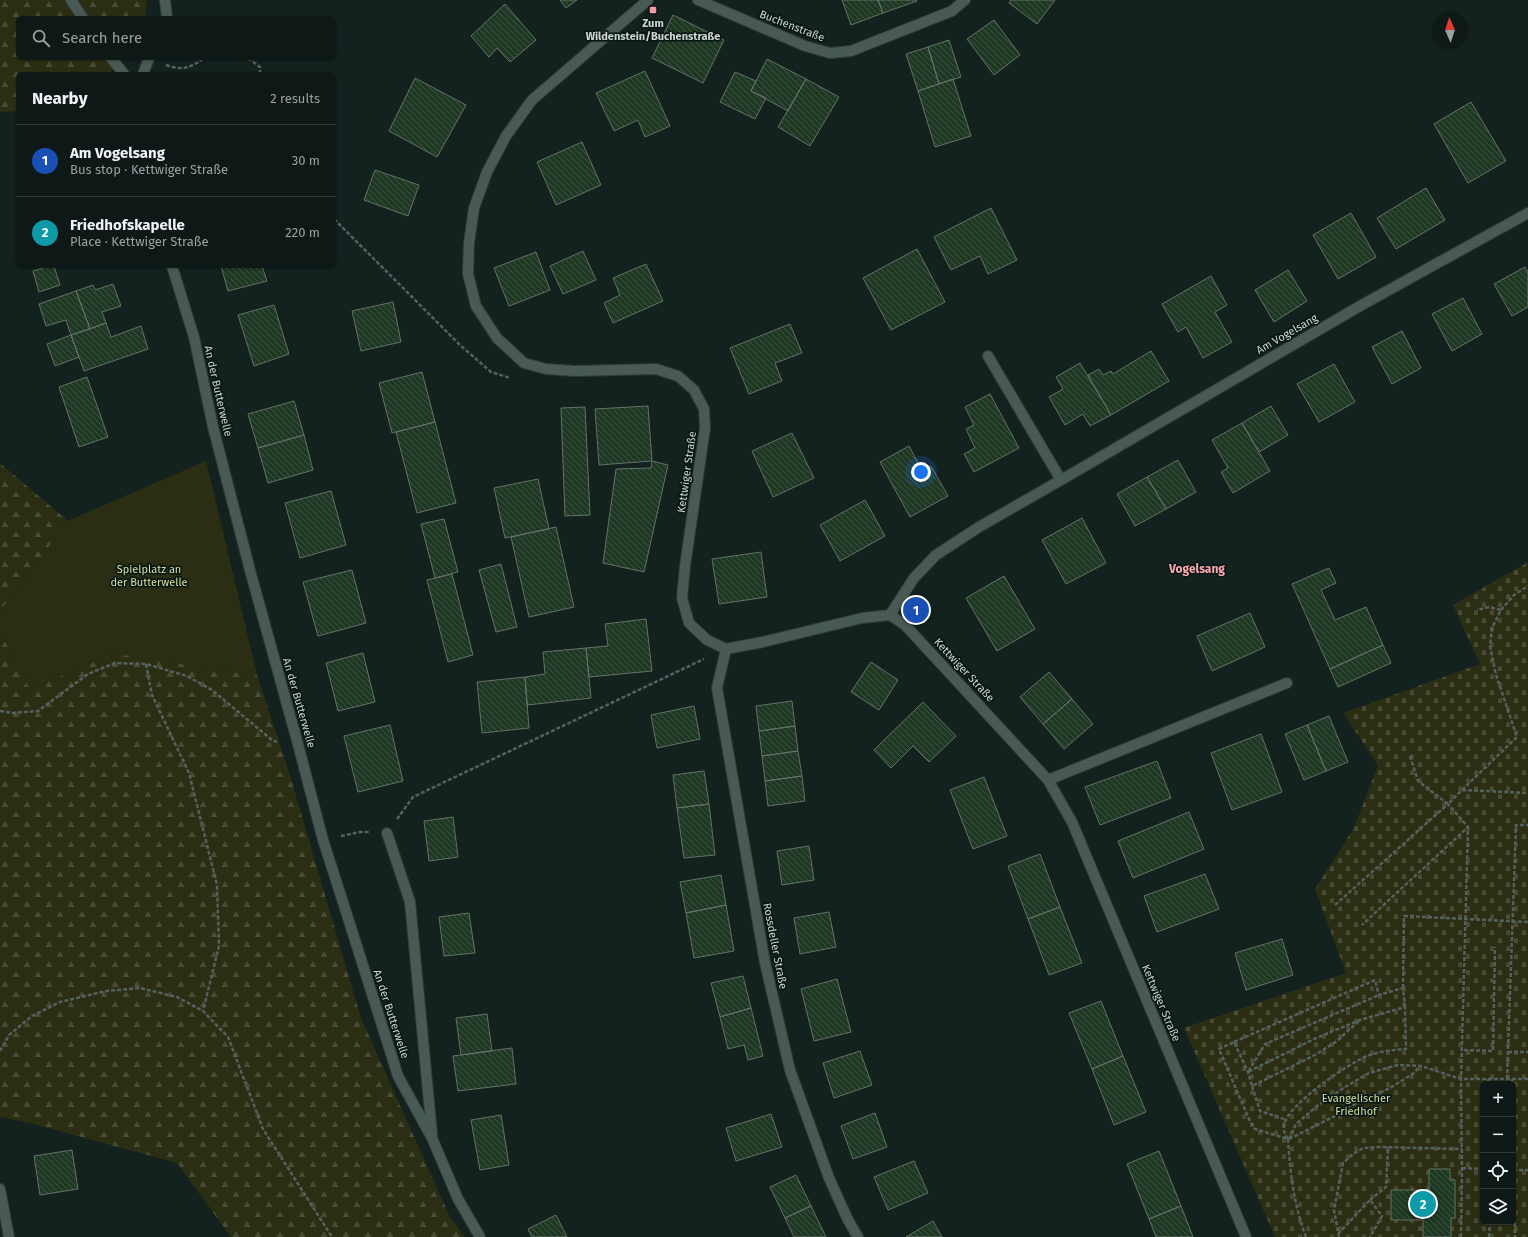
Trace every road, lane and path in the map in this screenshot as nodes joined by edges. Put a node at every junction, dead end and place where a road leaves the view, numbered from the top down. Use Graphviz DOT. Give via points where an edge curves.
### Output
graph roads {
  1 [pos="71,0"];
  2 [pos="165,0"];
  3 [pos="648,0"];
  4 [pos="698,0"];
  5 [pos="965,0"];
  6 [pos="82,16"];
  7 [pos="167,16"];
  8 [pos="113,60"];
  9 [pos="149,60"];
  10 [pos="152,60"];
  11 [pos="202,60"];
  12 [pos="251,60"];
  13 [pos="122,72"];
  14 [pos="144,72"];
  15 [pos="260,72"];
  16 [pos="1528,213"];
  17 [pos="336,221"];
  18 [pos="173,268"];
  19 [pos="988,356"];
  20 [pos="516,380"];
  21 [pos="1061,480"];
  22 [pos="1528,586"];
  23 [pos="1477,610"];
  24 [pos="1501,610"];
  25 [pos="890,615"];
  26 [pos="726,649"];
  27 [pos="146,664"];
  28 [pos="1286,683"];
  29 [pos="0,711"];
  30 [pos="300,748"];
  31 [pos="1410,756"];
  32 [pos="1048,780"];
  33 [pos="1462,790"];
  34 [pos="1528,793"];
  35 [pos="1448,804"];
  36 [pos="1528,826"];
  37 [pos="1468,827"];
  38 [pos="360,832"];
  39 [pos="387,833"];
  40 [pos="346,835"];
  41 [pos="1335,905"];
  42 [pos="1465,919"];
  43 [pos="1513,922"];
  44 [pos="1528,922"];
  45 [pos="1362,925"];
  46 [pos="1495,947"];
  47 [pos="1403,988"];
  48 [pos="1379,995"];
  49 [pos="1405,1007"];
  50 [pos="203,1011"];
  51 [pos="1360,1020"];
  52 [pos="1234,1042"];
  53 [pos="1464,1050"];
  54 [pos="0,1051"];
  55 [pos="1508,1052"];
  56 [pos="1528,1052"];
  57 [pos="1420,1066"];
  58 [pos="1248,1072"];
  59 [pos="1461,1079"];
  60 [pos="1488,1079"];
  61 [pos="1508,1079"];
  62 [pos="1512,1079"];
  63 [pos="1528,1079"];
  64 [pos="1252,1086"];
  65 [pos="1287,1120"];
  66 [pos="432,1138"];
  67 [pos="1288,1139"];
  68 [pos="1388,1147"];
  69 [pos="1462,1149"];
  70 [pos="1462,1168"];
  71 [pos="1480,1169"];
  72 [pos="1516,1170"];
  73 [pos="1528,1170"];
  74 [pos="0,1189"];
  75 [pos="1514,1189"];
  76 [pos="1370,1200"];
  77 [pos="1490,1225"];
  78 [pos="1338,1235"];
  79 [pos="8,1237"];
  80 [pos="332,1237"];
  81 [pos="480,1237"];
  82 [pos="858,1237"];
  83 [pos="1246,1237"];
  84 [pos="1306,1237"];
  85 [pos="1370,1237"];
  86 [pos="1461,1237"];
  87 [pos="1490,1237"];
  88 [pos="1515,1237"];
  1 -- 6 [label="street"];
  2 -- 7 [label="street"];
  3 -- 26 [label="street, Kettwiger Straße" via="532,100 506,136 487,172 474,208 468,274 476,306 497,338 524,363 546,369 575,371 656,369 678,376 694,390 704,409 705,428 684,566 682,598 689,623 707,640"];
  4 -- 5 [label="street, Buchenstraße" via="805,46 830,53 851,51 952,11"];
  8 -- 13 [label="street"];
  9 -- 14 [label="street"];
  10 -- 11 [label="path" via="178,69 194,66"];
  12 -- 15 [label="path" via="260,67"];
  16 -- 21 [label="street, Am Vogelsang" via="1360,306"];
  17 -- 20 [label="path" via="491,372"];
  18 -- 30 [label="street, An der Butterwelle" via="194,337 221,458"];
  19 -- 21 [label="street"];
  21 -- 25 [label="street, Am Vogelsang" via="936,555 914,578"];
  22 -- 24 [label="path" via="1514,594"];
  23 -- 24 [label="path" via="1489,607"];
  24 -- 33 [label="path" via="1492,628 1490,646 1496,675 1517,737"];
  25 -- 26 [label="street" via="862,618"];
  25 -- 32 [label="street, Kettwiger Straße" via="905,625"];
  26 -- 39 [label="path" via="413,797"];
  26 -- 82 [label="street, Rossdeller Straße" via="718,688 765,963 790,1070 829,1178"];
  27 -- 29 [label="path" via="115,663 88,674 38,711"];
  27 -- 30 [label="path" via="187,676 212,690 272,740"];
  27 -- 50 [label="path" via="152,694 189,773 217,885 219,946"];
  28 -- 32 [label="street"];
  30 -- 66 [label="street, An der Butterwelle" via="323,840 398,1076"];
  31 -- 35 [label="path" via="1418,782"];
  32 -- 83 [label="street, Kettwiger Straße" via="1072,822"];
  33 -- 34 [label="path"];
  33 -- 35 [label="path"];
  35 -- 37 [label="path"];
  35 -- 41 [label="path"];
  36 -- 43 [label="path" via="1516,825"];
  37 -- 42 [label="path"];
  37 -- 45 [label="path"];
  38 -- 40 [label="path"];
  39 -- 66 [label="street, An der Butterwelle" via="410,902"];
  42 -- 43 [label="path"];
  42 -- 47 [label="path" via="1404,916"];
  42 -- 59 [label="path"];
  43 -- 44 [label="path"];
  43 -- 55 [label="path"];
  46 -- 53 [label="path" via="1492,1051"];
  47 -- 48 [label="path"];
  47 -- 49 [label="path"];
  48 -- 52 [label="path" via="1375,980"];
  48 -- 58 [label="path" via="1265,1044"];
  49 -- 51 [label="path"];
  49 -- 65 [label="path" via="1406,1049 1367,1056 1324,1081"];
  50 -- 54 [label="path" via="177,997 140,988 106,991 60,1002 32,1016 9,1036"];
  50 -- 80 [label="path" via="228,1037 263,1129"];
  51 -- 58 [label="path" via="1314,1039"];
  51 -- 64 [label="path" via="1337,1041 1315,1055"];
  52 -- 58 [label="path"];
  52 -- 67 [label="path" via="1219,1049 1249,1119 1255,1129"];
  55 -- 56 [label="path"];
  55 -- 61 [label="path"];
  57 -- 59 [label="path"];
  57 -- 67 [label="path" via="1414,1073 1390,1088"];
  57 -- 67 [label="path" via="1398,1065 1369,1073 1317,1106 1296,1124"];
  58 -- 64 [label="path"];
  59 -- 60 [label="path"];
  59 -- 69 [label="path"];
  60 -- 61 [label="path"];
  61 -- 62 [label="path"];
  62 -- 63 [label="path"];
  64 -- 65 [label="path" via="1260,1111"];
  65 -- 67 [label="path" via="1284,1124 1284,1133"];
  66 -- 81 [label="street, An der Butterwelle" via="458,1199"];
  67 -- 84 [label="path" via="1297,1211"];
  68 -- 69 [label="path"];
  68 -- 76 [label="path" via="1386,1187"];
  68 -- 78 [label="path" via="1363,1148 1343,1163 1334,1210"];
  69 -- 70 [label="path"];
  70 -- 71 [label="path"];
  70 -- 86 [label="path"];
  72 -- 73 [label="path"];
  74 -- 79 [label="street"];
  75 -- 88 [label="path"];
  76 -- 78 [label="path"];
  76 -- 85 [label="path" via="1382,1216"];
  77 -- 87 [label="path"];
}
